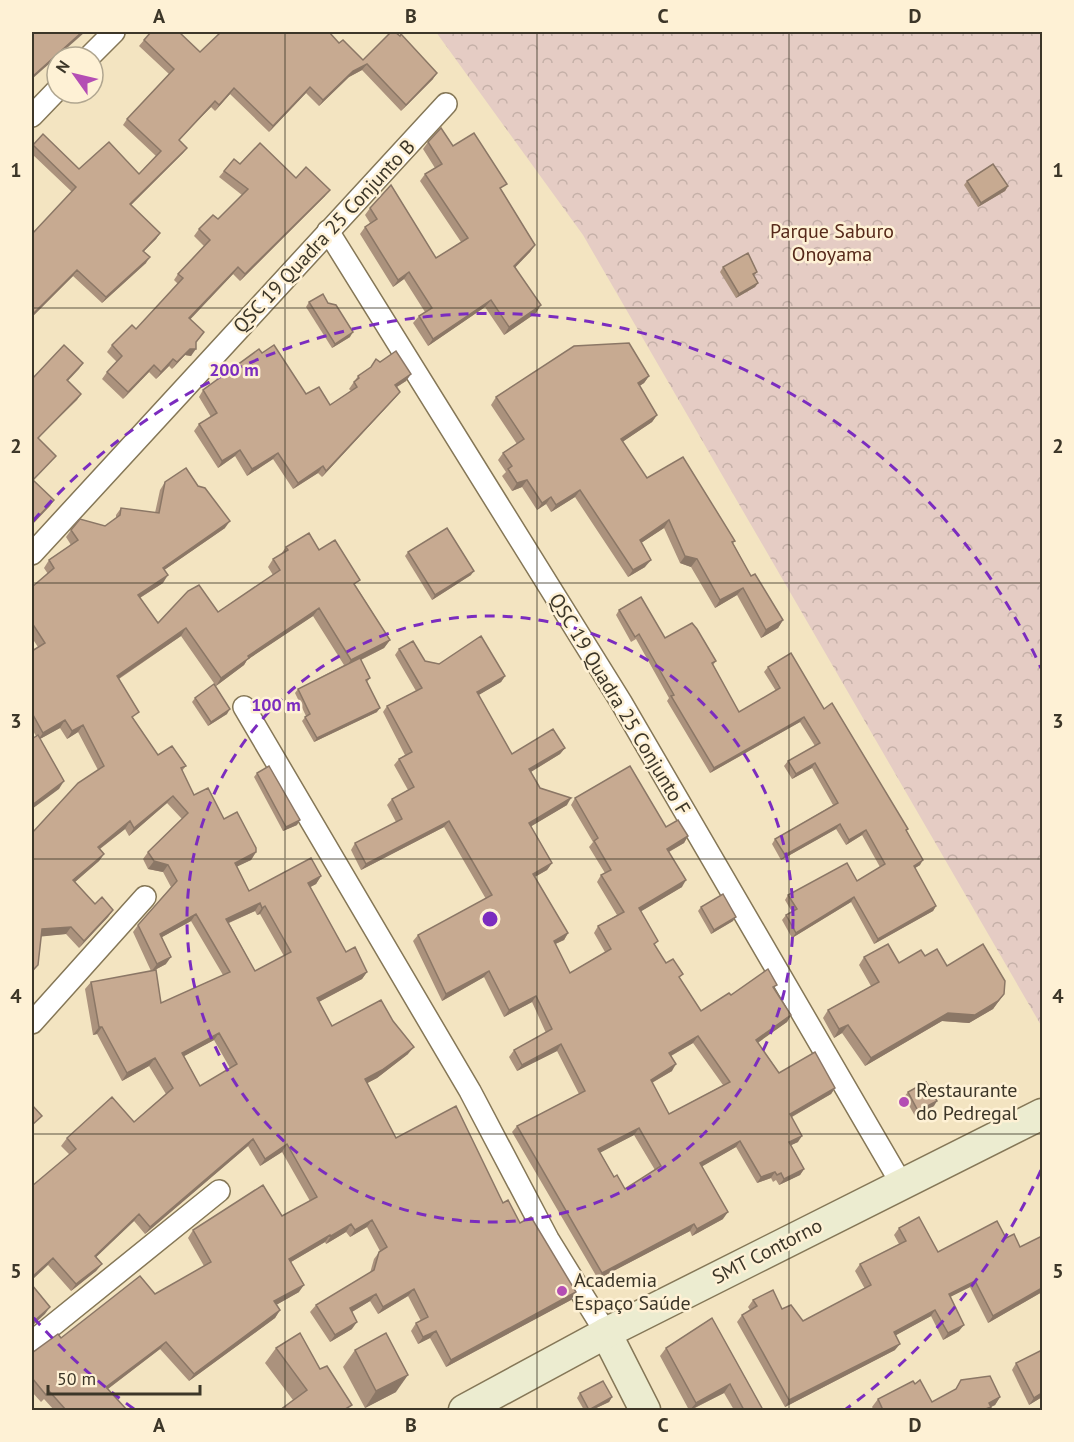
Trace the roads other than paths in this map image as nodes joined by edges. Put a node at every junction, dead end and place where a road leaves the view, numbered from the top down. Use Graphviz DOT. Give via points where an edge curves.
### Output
graph roads {
  1 [pos="114,32"];
  2 [pos="101,45"];
  3 [pos="45,102"];
  4 [pos="446,104"];
  5 [pos="32,116"];
  6 [pos="328,231"];
  7 [pos="32,554"];
  8 [pos="244,707"];
  9 [pos="145,897"];
  10 [pos="32,1023"];
  11 [pos="1042,1114"];
  12 [pos="901,1183"];
  13 [pos="219,1191"];
  14 [pos="606,1333"];
  15 [pos="32,1342"];
  16 [pos="464,1410"];
  17 [pos="645,1410"];
  1 -- 2 [label="street"];
  3 -- 5 [label="street"];
  4 -- 6 [label="street, QSC 19 Quadra 25 Conjunto B"];
  6 -- 7 [label="street, QSC 19 Quadra 25 Conjunto B"];
  6 -- 12 [label="street, QSC 19 Quadra 25 Conjunto F" via="621,702"];
  8 -- 14 [label="street" via="470,1091 548,1239"];
  9 -- 10 [label="street"];
  11 -- 12 [label="street, SMT Contorno"];
  12 -- 14 [label="street, SMT Contorno"];
  13 -- 15 [label="street"];
  14 -- 16 [label="street, SMT Contorno"];
  14 -- 17 [label="street"];
}
